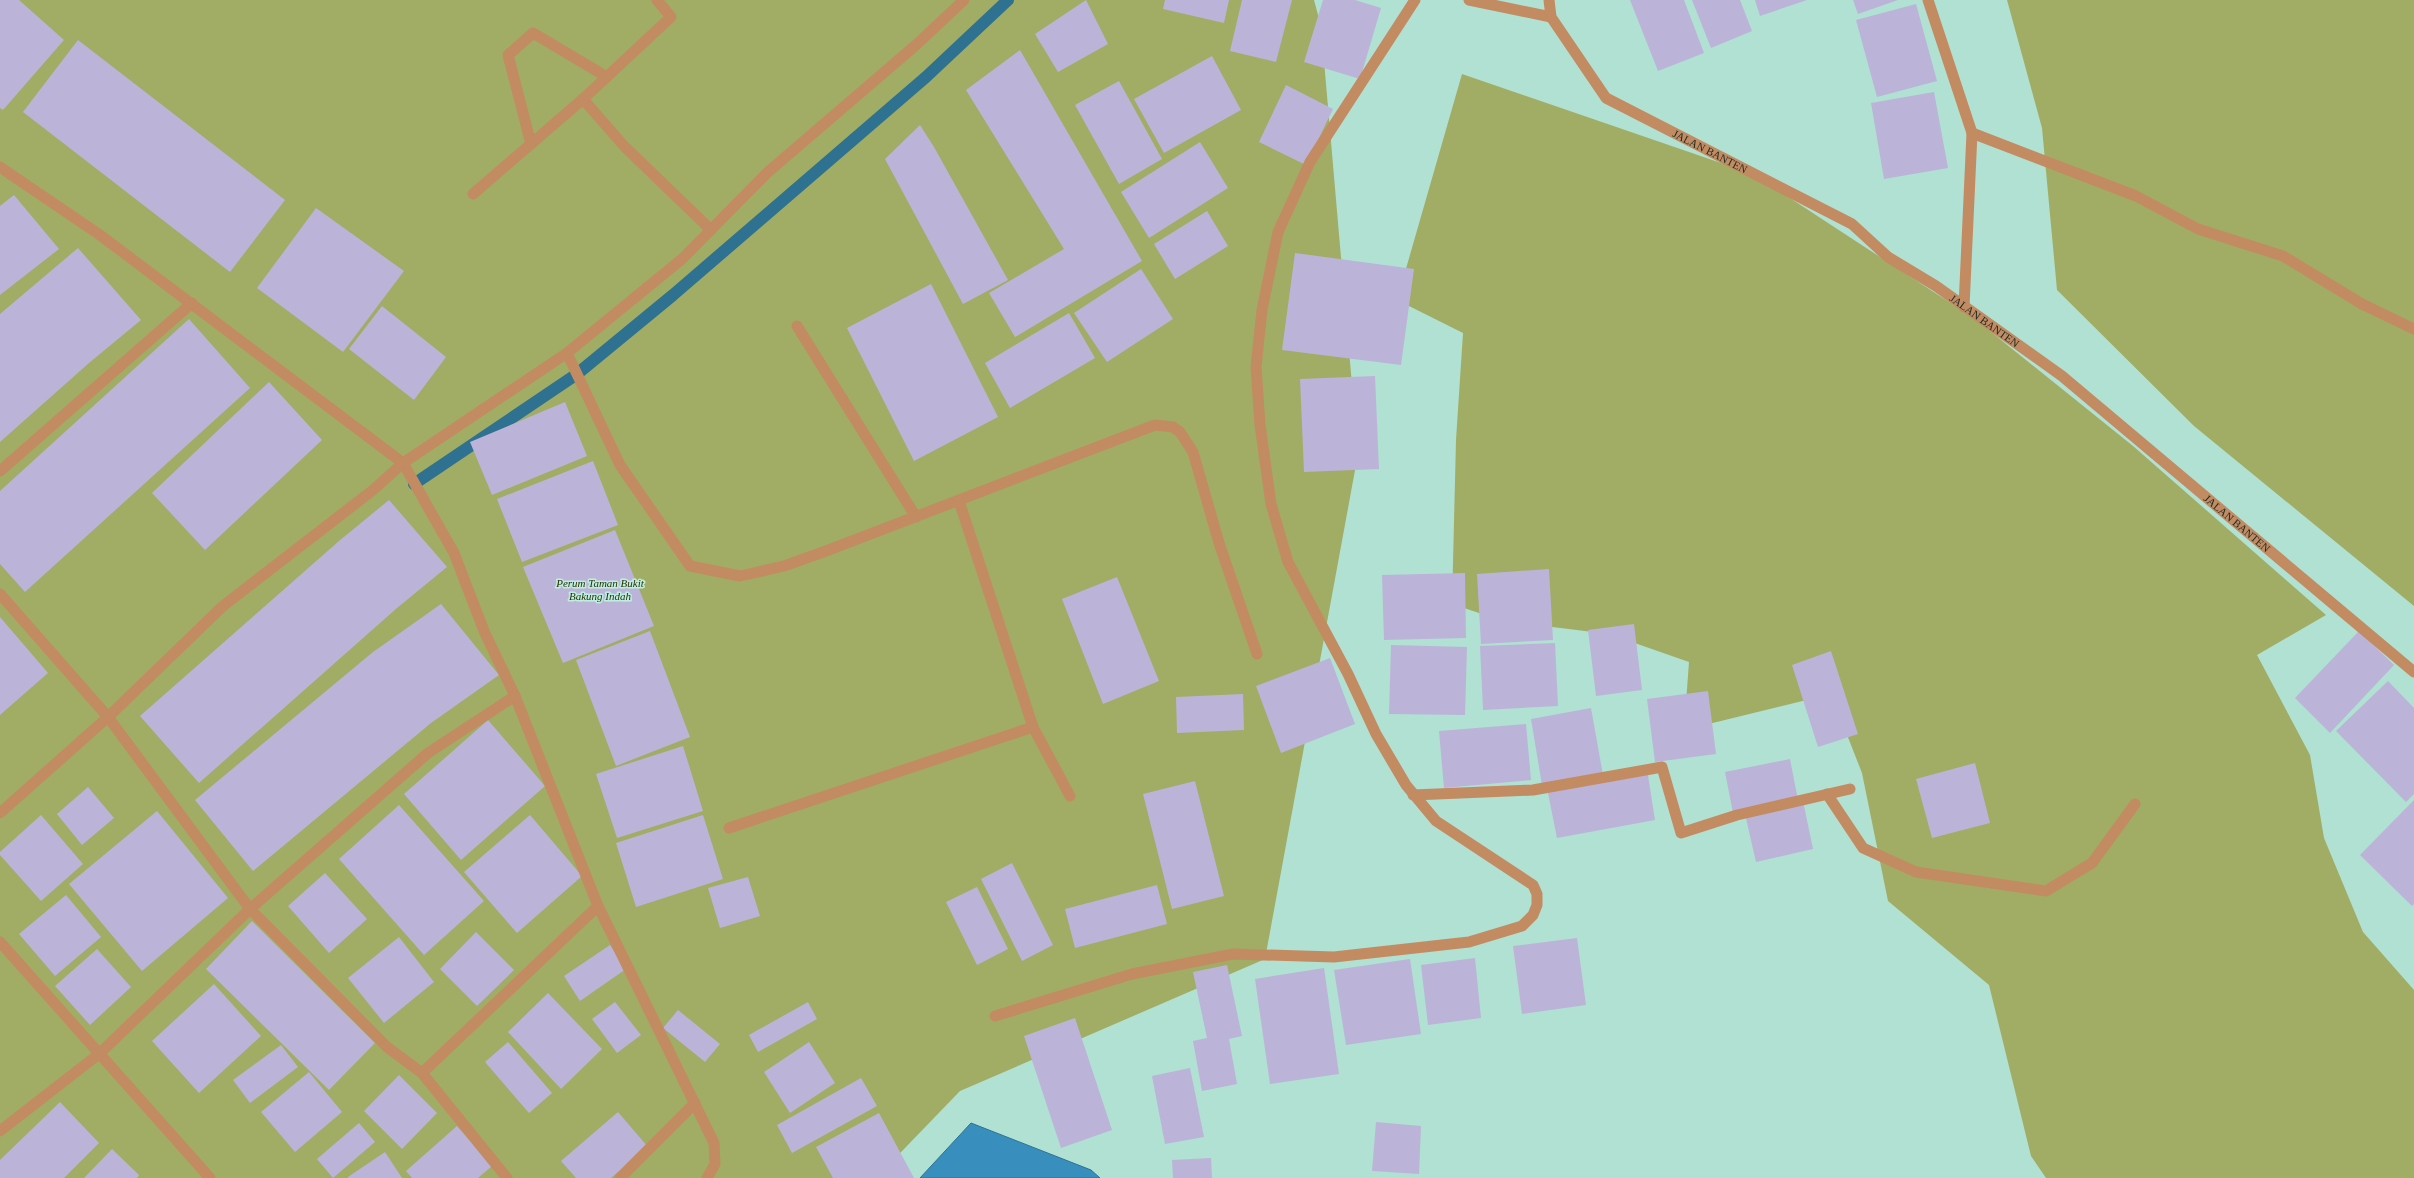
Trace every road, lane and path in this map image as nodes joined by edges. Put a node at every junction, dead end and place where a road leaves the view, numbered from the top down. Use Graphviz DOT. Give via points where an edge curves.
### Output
graph roads {
  1 [pos="657,0"];
  2 [pos="964,0"];
  3 [pos="1415,0"];
  4 [pos="1468,0"];
  5 [pos="1549,0"];
  6 [pos="1928,0"];
  7 [pos="1551,18"];
  8 [pos="607,76"];
  9 [pos="583,99"];
  10 [pos="1972,133"];
  11 [pos="531,144"];
  12 [pos="3,173"];
  13 [pos="473,194"];
  14 [pos="711,230"];
  15 [pos="192,303"];
  16 [pos="1964,307"];
  17 [pos="797,326"];
  18 [pos="2414,329"];
  19 [pos="568,353"];
  20 [pos="403,463"];
  21 [pos="0,471"];
  22 [pos="959,501"];
  23 [pos="916,518"];
  24 [pos="0,594"];
  25 [pos="1257,654"];
  26 [pos="2414,672"];
  27 [pos="515,696"];
  28 [pos="108,717"];
  29 [pos="1033,727"];
  30 [pos="1850,789"];
  31 [pos="1827,794"];
  32 [pos="1413,795"];
  33 [pos="1070,796"];
  34 [pos="2135,804"];
  35 [pos="0,813"];
  36 [pos="729,828"];
  37 [pos="598,906"];
  38 [pos="250,908"];
  39 [pos="0,942"];
  40 [pos="995,1016"];
  41 [pos="99,1054"];
  42 [pos="422,1073"];
  43 [pos="695,1103"];
  44 [pos="0,1131"];
  45 [pos="210,1178"];
  46 [pos="507,1178"];
  47 [pos="620,1178"];
  48 [pos="707,1178"];
  1 -- 8 [label="street" via="671,17"];
  2 -- 14 [label="street" via="916,45 768,172"];
  3 -- 32 [label="street" via="1310,162 1278,232 1262,310 1256,368 1260,424 1271,504 1288,562 1348,674 1376,734"];
  4 -- 7 [label="street"];
  5 -- 7 [label="street, JALAN BANTEN"];
  6 -- 10 [label="street"];
  7 -- 16 [label="street, JALAN BANTEN" via="1606,98 1852,224 1888,257 1936,286"];
  8 -- 9 [label="street"];
  8 -- 11 [label="street" via="533,33 508,55"];
  9 -- 11 [label="street"];
  9 -- 14 [label="street" via="624,146"];
  10 -- 16 [label="street"];
  10 -- 18 [label="street" via="2136,196 2198,229 2283,256 2362,304"];
  11 -- 13 [label="street"];
  12 -- 15 [label="street" via="100,234"];
  14 -- 19 [label="street" via="682,259"];
  15 -- 20 [label="street"];
  15 -- 21 [label="street"];
  16 -- 26 [label="street, JALAN BANTEN" via="2062,376"];
  17 -- 23 [label="street"];
  19 -- 20 [label="street"];
  19 -- 23 [label="street" via="620,465 690,566 740,576 784,566"];
  20 -- 27 [label="street" via="454,553 484,631"];
  20 -- 28 [label="street" via="373,490 223,606"];
  22 -- 23 [label="street"];
  22 -- 25 [label="street" via="1155,425 1173,427 1180,432 1193,452 1219,543"];
  22 -- 29 [label="street"];
  24 -- 28 [label="street"];
  27 -- 37 [label="street"];
  27 -- 38 [label="street" via="428,753"];
  28 -- 35 [label="street"];
  28 -- 38 [label="street"];
  29 -- 33 [label="street"];
  29 -- 36 [label="street"];
  30 -- 31 [label="street"];
  31 -- 32 [label="street" via="1736,815 1681,833 1662,767 1533,790"];
  31 -- 34 [label="street" via="1863,848 1916,872 2046,891 2092,863"];
  32 -- 40 [label="street" via="1436,821 1533,885 1537,894 1536,905 1533,915 1522,926 1469,942 1334,957 1233,954 1132,974"];
  37 -- 42 [label="street"];
  37 -- 43 [label="street"];
  38 -- 41 [label="street"];
  38 -- 42 [label="street" via="387,1047"];
  39 -- 41 [label="street"];
  41 -- 44 [label="street"];
  41 -- 45 [label="street"];
  42 -- 46 [label="street"];
  43 -- 47 [label="street"];
  43 -- 48 [label="street" via="714,1143 715,1164"];
}
